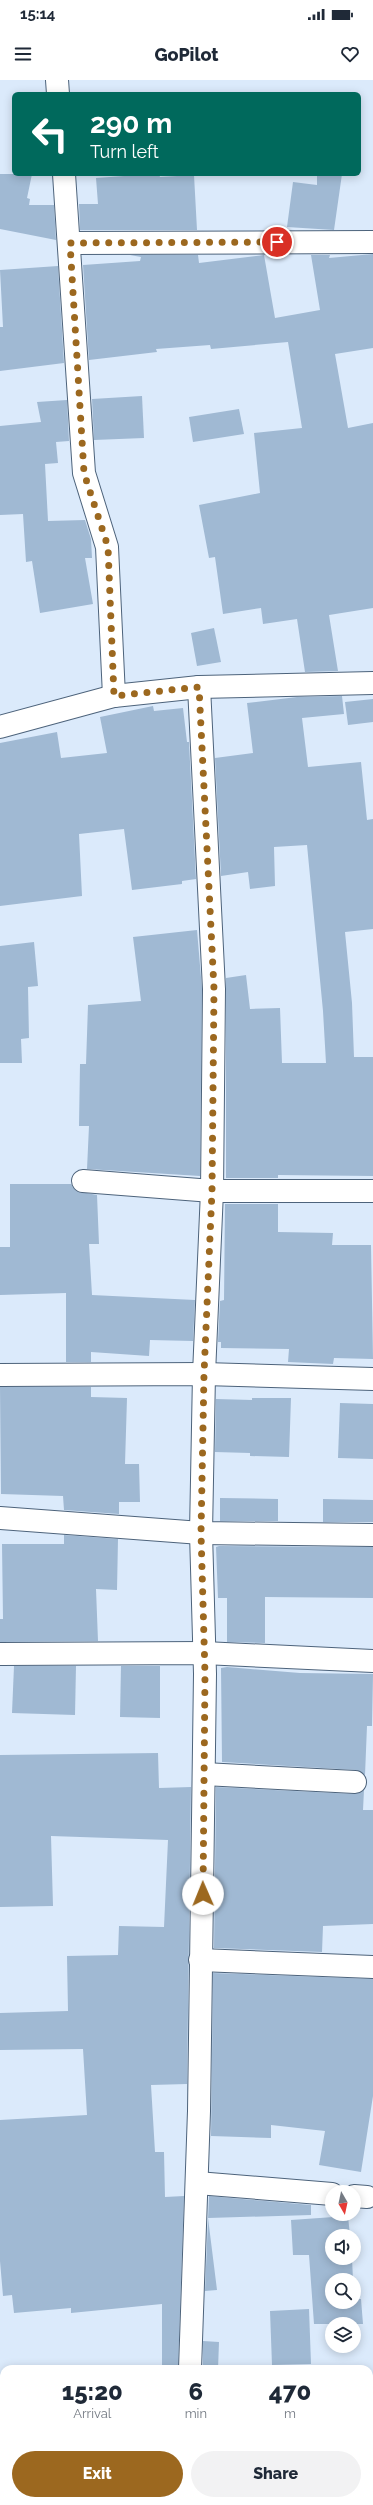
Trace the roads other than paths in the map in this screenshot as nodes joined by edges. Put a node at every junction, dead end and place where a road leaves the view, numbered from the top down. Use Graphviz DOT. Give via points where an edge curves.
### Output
graph roads {
  1 [pos="57,80"];
  2 [pos="58,92"];
  3 [pos="64,176"];
  4 [pos="373,242"];
  5 [pos="70,243"];
  6 [pos="373,683"];
  7 [pos="199,687"];
  8 [pos="114,696"];
  9 [pos="0,727"];
  10 [pos="83,1181"];
  11 [pos="212,1191"];
  12 [pos="373,1191"];
  13 [pos="204,1374"];
  14 [pos="0,1375"];
  15 [pos="373,1379"];
  16 [pos="0,1518"];
  17 [pos="201,1533"];
  18 [pos="373,1535"];
  19 [pos="204,1653"];
  20 [pos="0,1654"];
  21 [pos="373,1661"];
  22 [pos="204,1774"];
  23 [pos="355,1782"];
  24 [pos="200,1960"];
  25 [pos="373,1968"];
  26 [pos="197,2183"];
  27 [pos="325,2193"];
  28 [pos="190,2365"];
  1 -- 2 [label="street"];
  3 -- 5 [label="street"];
  4 -- 5 [label="street"];
  5 -- 8 [label="street" via="84,473 108,547"];
  6 -- 7 [label="street"];
  7 -- 8 [label="street"];
  7 -- 11 [label="street" via="214,989"];
  8 -- 9 [label="street"];
  10 -- 11 [label="street"];
  11 -- 12 [label="street"];
  11 -- 13 [label="street"];
  13 -- 14 [label="street"];
  13 -- 15 [label="street"];
  13 -- 17 [label="street"];
  16 -- 17 [label="street"];
  17 -- 18 [label="street"];
  17 -- 19 [label="street"];
  19 -- 20 [label="street"];
  19 -- 21 [label="street"];
  19 -- 22 [label="street"];
  22 -- 23 [label="street"];
  22 -- 24 [label="street"];
  24 -- 25 [label="street"];
  24 -- 26 [label="street"];
  26 -- 27 [label="street"];
  26 -- 28 [label="street"];
}
